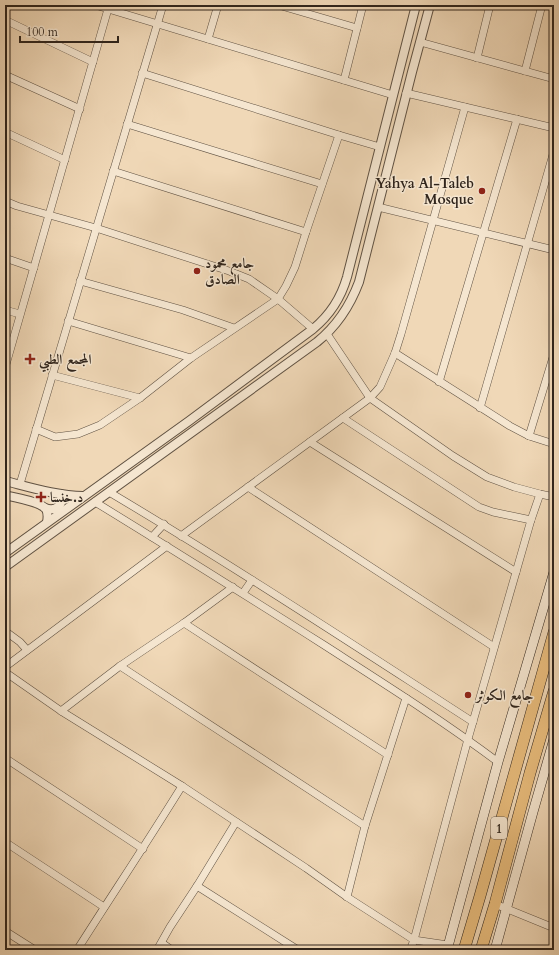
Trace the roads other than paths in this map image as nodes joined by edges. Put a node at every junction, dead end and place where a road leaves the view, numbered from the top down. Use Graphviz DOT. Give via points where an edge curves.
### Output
graph roads {
  1 [pos="96,5"];
  2 [pos="163,5"];
  3 [pos="218,5"];
  4 [pos="278,5"];
  5 [pos="363,5"];
  6 [pos="416,5"];
  7 [pos="430,5"];
  8 [pos="490,5"];
  9 [pos="542,5"];
  10 [pos="108,9"];
  11 [pos="5,20"];
  12 [pos="157,24"];
  13 [pos="357,28"];
  14 [pos="208,39"];
  15 [pos="420,42"];
  16 [pos="404,54"];
  17 [pos="477,58"];
  18 [pos="93,62"];
  19 [pos="525,71"];
  20 [pos="412,72"];
  21 [pos="142,73"];
  22 [pos="5,75"];
  23 [pos="554,78"];
  24 [pos="344,80"];
  25 [pos="406,93"];
  26 [pos="393,95"];
  27 [pos="465,107"];
  28 [pos="80,109"];
  29 [pos="517,119"];
  30 [pos="127,124"];
  31 [pos="554,128"];
  32 [pos="5,132"];
  33 [pos="339,135"];
  34 [pos="380,147"];
  35 [pos="554,151"];
  36 [pos="65,160"];
  37 [pos="113,171"];
  38 [pos="322,184"];
  39 [pos="5,201"];
  40 [pos="378,207"];
  41 [pos="364,211"];
  42 [pos="49,215"];
  43 [pos="433,220"];
  44 [pos="96,228"];
  45 [pos="371,230"];
  46 [pos="306,232"];
  47 [pos="483,233"];
  48 [pos="528,244"];
  49 [pos="554,250"];
  50 [pos="5,258"];
  51 [pos="34,268"];
  52 [pos="80,281"];
  53 [pos="278,299"];
  54 [pos="5,310"];
  55 [pos="20,314"];
  56 [pos="68,321"];
  57 [pos="234,328"];
  58 [pos="313,329"];
  59 [pos="327,334"];
  60 [pos="394,354"];
  61 [pos="554,354"];
  62 [pos="191,358"];
  63 [pos="5,368"];
  64 [pos="52,375"];
  65 [pos="439,382"];
  66 [pos="140,398"];
  67 [pos="370,398"];
  68 [pos="480,408"];
  69 [pos="343,418"];
  70 [pos="189,421"];
  71 [pos="195,429"];
  72 [pos="36,430"];
  73 [pos="529,436"];
  74 [pos="310,442"];
  75 [pos="554,444"];
  76 [pos="5,481"];
  77 [pos="20,484"];
  78 [pos="248,487"];
  79 [pos="109,492"];
  80 [pos="61,494"];
  81 [pos="540,494"];
  82 [pos="5,495"];
  83 [pos="83,496"];
  84 [pos="554,496"];
  85 [pos="95,502"];
  86 [pos="45,508"];
  87 [pos="531,520"];
  88 [pos="47,522"];
  89 [pos="164,524"];
  90 [pos="181,536"];
  91 [pos="152,537"];
  92 [pos="167,546"];
  93 [pos="5,553"];
  94 [pos="5,568"];
  95 [pos="516,572"];
  96 [pos="554,572"];
  97 [pos="252,580"];
  98 [pos="232,587"];
  99 [pos="243,594"];
  100 [pos="184,623"];
  101 [pos="5,631"];
  102 [pos="554,632"];
  103 [pos="494,647"];
  104 [pos="27,650"];
  105 [pos="120,666"];
  106 [pos="5,667"];
  107 [pos="5,672"];
  108 [pos="554,691"];
  109 [pos="406,698"];
  110 [pos="533,705"];
  111 [pos="548,710"];
  112 [pos="61,711"];
  113 [pos="472,722"];
  114 [pos="468,739"];
  115 [pos="554,739"];
  116 [pos="388,755"];
  117 [pos="5,758"];
  118 [pos="498,762"];
  119 [pos="182,786"];
  120 [pos="236,822"];
  121 [pos="365,826"];
  122 [pos="5,842"];
  123 [pos="143,849"];
  124 [pos="197,886"];
  125 [pos="347,897"];
  126 [pos="495,904"];
  127 [pos="104,907"];
  128 [pos="507,909"];
  129 [pos="554,928"];
  130 [pos="5,931"];
  131 [pos="414,940"];
  132 [pos="162,943"];
  133 [pos="448,948"];
  134 [pos="35,950"];
  135 [pos="77,950"];
  136 [pos="157,950"];
  137 [pos="172,950"];
  138 [pos="298,950"];
  139 [pos="410,950"];
  140 [pos="464,950"];
  141 [pos="481,950"];
  142 [pos="495,950"];
  1 -- 10 [label="street"];
  2 -- 12 [label="street"];
  3 -- 14 [label="street"];
  4 -- 13 [label="street"];
  5 -- 13 [label="street"];
  6 -- 16 [label="street"];
  7 -- 15 [label="street"];
  8 -- 17 [label="street"];
  9 -- 19 [label="street"];
  10 -- 12 [label="street"];
  10 -- 18 [label="street"];
  11 -- 18 [label="street"];
  12 -- 14 [label="street"];
  12 -- 21 [label="street"];
  13 -- 24 [label="street"];
  14 -- 24 [label="street"];
  15 -- 17 [label="street"];
  15 -- 20 [label="street"];
  16 -- 20 [label="street" via="412,54"];
  16 -- 26 [label="street"];
  17 -- 19 [label="street"];
  18 -- 28 [label="street"];
  19 -- 23 [label="street"];
  20 -- 25 [label="street"];
  21 -- 30 [label="street"];
  21 -- 33 [label="street"];
  22 -- 28 [label="street"];
  24 -- 26 [label="street"];
  25 -- 27 [label="street"];
  25 -- 40 [label="street"];
  26 -- 34 [label="street"];
  27 -- 29 [label="street"];
  27 -- 43 [label="street"];
  28 -- 36 [label="street"];
  29 -- 31 [label="street"];
  29 -- 47 [label="street"];
  30 -- 37 [label="street"];
  30 -- 38 [label="street"];
  32 -- 36 [label="street"];
  33 -- 34 [label="street"];
  33 -- 38 [label="street"];
  34 -- 41 [label="street"];
  35 -- 48 [label="street"];
  36 -- 42 [label="street"];
  37 -- 44 [label="street"];
  37 -- 46 [label="street"];
  38 -- 46 [label="street"];
  39 -- 42 [label="street"];
  40 -- 43 [label="street"];
  40 -- 45 [label="street"];
  41 -- 45 [label="street" via="363,229 365,232"];
  41 -- 58 [label="street" via="344,287 334,306"];
  42 -- 44 [label="street"];
  42 -- 51 [label="street"];
  43 -- 47 [label="street"];
  43 -- 60 [label="street"];
  44 -- 52 [label="street"];
  44 -- 53 [label="street" via="230,271 249,279"];
  45 -- 59 [label="street" via="355,293 343,315"];
  46 -- 53 [label="street" via="295,267"];
  47 -- 48 [label="street"];
  47 -- 65 [label="street"];
  48 -- 49 [label="street"];
  48 -- 68 [label="street"];
  50 -- 51 [label="street"];
  51 -- 55 [label="street"];
  52 -- 56 [label="street"];
  52 -- 57 [label="street" via="183,310"];
  53 -- 57 [label="street"];
  53 -- 58 [label="street"];
  54 -- 55 [label="street"];
  55 -- 63 [label="street"];
  56 -- 62 [label="street"];
  56 -- 64 [label="street"];
  57 -- 62 [label="street"];
  58 -- 70 [label="street"];
  59 -- 67 [label="street"];
  59 -- 71 [label="street"];
  60 -- 65 [label="street"];
  60 -- 67 [label="street" via="380,387"];
  61 -- 73 [label="street"];
  62 -- 66 [label="street"];
  64 -- 66 [label="street"];
  64 -- 72 [label="street"];
  65 -- 68 [label="street"];
  66 -- 72 [label="street" via="100,425 78,434 55,437"];
  67 -- 69 [label="street"];
  67 -- 81 [label="street" via="453,456 488,477"];
  68 -- 73 [label="street"];
  69 -- 74 [label="street"];
  69 -- 87 [label="street" via="479,507"];
  70 -- 71 [label="street"];
  70 -- 83 [label="street"];
  71 -- 79 [label="street"];
  72 -- 77 [label="street"];
  73 -- 75 [label="street"];
  74 -- 78 [label="street"];
  74 -- 95 [label="street"];
  76 -- 77 [label="street"];
  77 -- 80 [label="street"];
  78 -- 90 [label="street"];
  78 -- 103 [label="street"];
  79 -- 85 [label="street"];
  79 -- 89 [label="street"];
  80 -- 83 [label="street"];
  80 -- 86 [label="street" via="58,507 52,510"];
  81 -- 84 [label="street"];
  81 -- 87 [label="street"];
  82 -- 86 [label="street" via="34,502"];
  83 -- 88 [label="street"];
  85 -- 91 [label="street"];
  85 -- 94 [label="street"];
  86 -- 88 [label="street" via="48,514"];
  87 -- 95 [label="street"];
  88 -- 93 [label="street"];
  89 -- 90 [label="street"];
  89 -- 91 [label="street"];
  90 -- 97 [label="street"];
  91 -- 92 [label="street"];
  92 -- 98 [label="street"];
  92 -- 104 [label="street"];
  95 -- 103 [label="street"];
  96 -- 118 [label="main road"];
  97 -- 99 [label="street"];
  97 -- 113 [label="street"];
  98 -- 99 [label="street"];
  98 -- 100 [label="street"];
  99 -- 109 [label="street"];
  100 -- 105 [label="street"];
  100 -- 116 [label="street"];
  101 -- 104 [label="street"];
  102 -- 110 [label="highway, 1"];
  103 -- 113 [label="street"];
  104 -- 106 [label="street"];
  105 -- 112 [label="street"];
  105 -- 121 [label="street"];
  107 -- 112 [label="street"];
  108 -- 111 [label="highway, 1"];
  109 -- 114 [label="street"];
  109 -- 116 [label="street"];
  110 -- 111 [label="highway"];
  110 -- 140 [label="highway, 1"];
  111 -- 126 [label="highway, 1"];
  112 -- 119 [label="street"];
  113 -- 114 [label="street"];
  114 -- 118 [label="street"];
  114 -- 131 [label="street"];
  115 -- 128 [label="main road"];
  116 -- 121 [label="street"];
  117 -- 123 [label="street"];
  118 -- 133 [label="main road"];
  119 -- 120 [label="street"];
  119 -- 123 [label="street"];
  120 -- 124 [label="street"];
  120 -- 125 [label="street"];
  121 -- 125 [label="street"];
  122 -- 127 [label="street"];
  123 -- 127 [label="street"];
  124 -- 132 [label="street"];
  124 -- 138 [label="street"];
  125 -- 131 [label="street"];
  126 -- 128 [label="street"];
  126 -- 141 [label="highway, 1"];
  127 -- 135 [label="street"];
  128 -- 129 [label="street"];
  128 -- 142 [label="main road"];
  130 -- 134 [label="street"];
  131 -- 133 [label="street"];
  131 -- 139 [label="street"];
  132 -- 136 [label="street"];
  132 -- 137 [label="street"];
}
